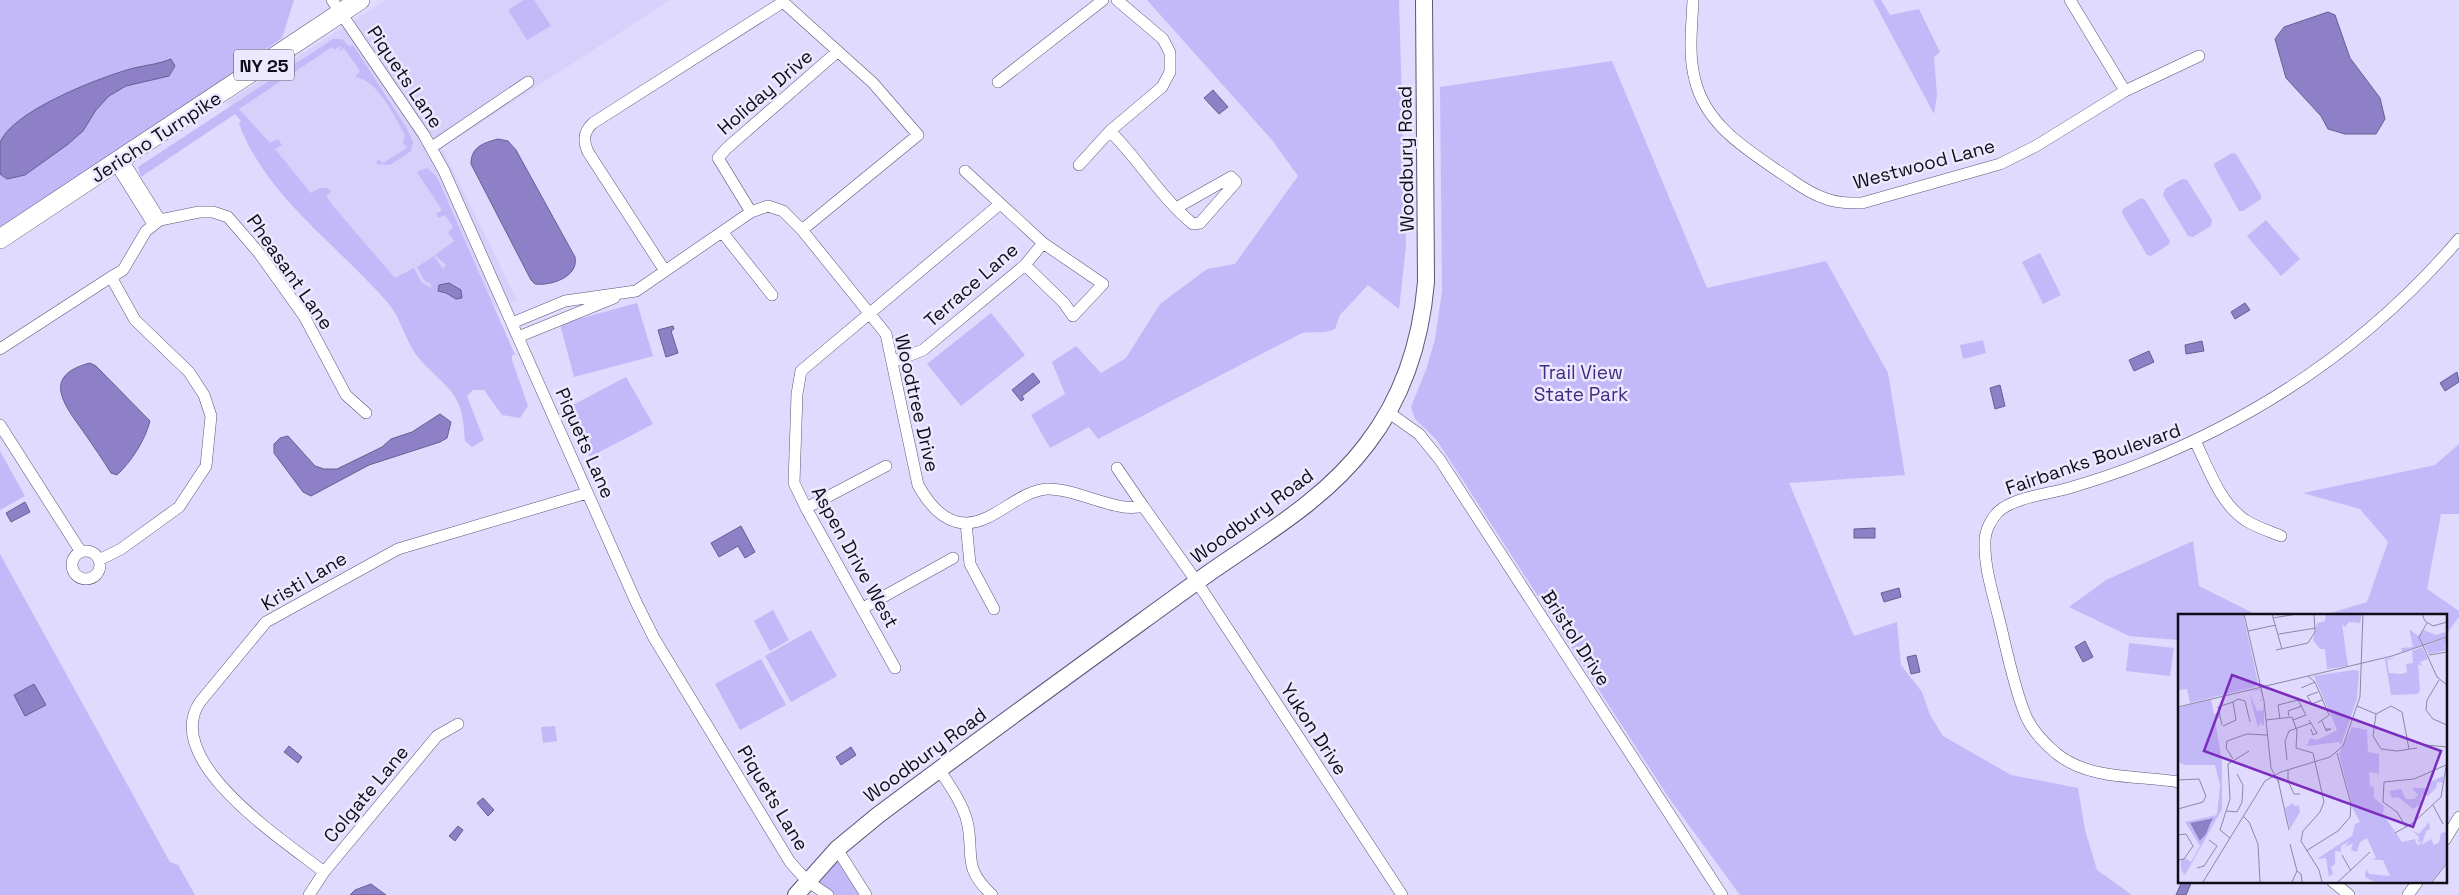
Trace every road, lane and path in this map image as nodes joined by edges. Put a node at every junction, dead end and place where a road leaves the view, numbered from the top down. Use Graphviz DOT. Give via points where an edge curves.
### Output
graph roads {
  1 [pos="360,0"];
  2 [pos="1103,0"];
  3 [pos="1117,0"];
  4 [pos="1424,0"];
  5 [pos="1692,0"];
  6 [pos="2070,0"];
  7 [pos="336,7"];
  8 [pos="838,52"];
  9 [pos="2199,56"];
  10 [pos="528,82"];
  11 [pos="998,82"];
  12 [pos="2125,91"];
  13 [pos="1110,131"];
  14 [pos="432,147"];
  15 [pos="118,161"];
  16 [pos="1079,165"];
  17 [pos="965,171"];
  18 [pos="1000,204"];
  19 [pos="1176,208"];
  20 [pos="751,212"];
  21 [pos="156,222"];
  22 [pos="802,230"];
  23 [pos="722,232"];
  24 [pos="2459,238"];
  25 [pos="0,239"];
  26 [pos="1043,243"];
  27 [pos="1025,265"];
  28 [pos="665,271"];
  29 [pos="111,277"];
  30 [pos="622,294"];
  31 [pos="772,295"];
  32 [pos="870,313"];
  33 [pos="512,323"];
  34 [pos="518,337"];
  35 [pos="0,349"];
  36 [pos="892,362"];
  37 [pos="1388,412"];
  38 [pos="366,413"];
  39 [pos="0,425"];
  40 [pos="2195,441"];
  41 [pos="886,466"];
  42 [pos="1117,468"];
  43 [pos="587,493"];
  44 [pos="1143,506"];
  45 [pos="806,508"];
  46 [pos="966,523"];
  47 [pos="2281,536"];
  48 [pos="81,552"];
  49 [pos="953,558"];
  50 [pos="99,560"];
  51 [pos="1197,582"];
  52 [pos="863,608"];
  53 [pos="994,609"];
  54 [pos="895,668"];
  55 [pos="458,724"];
  56 [pos="939,769"];
  57 [pos="2178,782"];
  58 [pos="2459,817"];
  59 [pos="2446,838"];
  60 [pos="837,849"];
  61 [pos="324,872"];
  62 [pos="807,881"];
  63 [pos="2333,882"];
  64 [pos="2417,882"];
  65 [pos="309,895"];
  66 [pos="796,895"];
  67 [pos="828,895"];
  68 [pos="866,895"];
  69 [pos="992,895"];
  70 [pos="1402,895"];
  71 [pos="1722,895"];
  72 [pos="2349,895"];
  73 [pos="2408,895"];
  1 -- 7 [label="main road, Jericho Turnpike / NY 25"];
  2 -- 11 [label="street"];
  3 -- 13 [label="street" via="1163,39 1170,53 1170,72 1162,87"];
  4 -- 37 [label="main road, Woodbury Road" via="1424,312 1413,356"];
  5 -- 12 [label="street, Westwood Lane" via="1691,56 1695,81 1713,118 1737,142 1812,193 1842,203 1862,203 2000,164 2036,146"];
  6 -- 12 [label="street"];
  7 -- 14 [label="street, Piquets Lane"];
  7 -- 15 [label="main road, Jericho Turnpike / NY 25"];
  8 -- 20 [label="street, Holiday Drive" via="718,158"];
  8 -- 22 [label="street" via="873,83 918,135"];
  8 -- 28 [label="street" via="783,2 588,128 584,137 588,152"];
  9 -- 12 [label="street, Westwood Lane"];
  10 -- 14 [label="street"];
  13 -- 16 [label="street"];
  13 -- 19 [label="street"];
  14 -- 33 [label="street, Piquets Lane"];
  15 -- 21 [label="street"];
  15 -- 25 [label="main road, Jericho Turnpike / NY 25"];
  17 -- 18 [label="street"];
  18 -- 26 [label="street"];
  18 -- 32 [label="street, Aspen Drive West"];
  19 -- 19 [label="street" via="1231,177 1236,182 1200,222 1193,224"];
  20 -- 22 [label="street, Woodtree Drive" via="761,207 776,207"];
  20 -- 23 [label="street, Woodtree Drive"];
  21 -- 29 [label="street" via="123,270"];
  21 -- 38 [label="street, Pheasant Lane" via="199,212 228,217 304,316 346,395"];
  22 -- 32 [label="street, Woodtree Drive"];
  23 -- 28 [label="street, Woodtree Drive"];
  23 -- 31 [label="street"];
  24 -- 40 [label="street, Fairbanks Boulevard" via="2409,292 2346,348 2289,389"];
  26 -- 27 [label="street, Terrace Lane"];
  26 -- 27 [label="street" via="1103,284 1073,316"];
  27 -- 36 [label="street, Terrace Lane" via="923,350"];
  28 -- 30 [label="street, Woodtree Drive" via="636,291"];
  29 -- 35 [label="street"];
  29 -- 50 [label="street" via="135,320 189,372 204,395 211,416 206,466 179,508 121,549"];
  30 -- 33 [label="street, Woodtree Drive" via="565,301"];
  30 -- 34 [label="street, Woodtree Drive"];
  32 -- 36 [label="street, Woodtree Drive" via="886,334"];
  32 -- 45 [label="street, Aspen Drive West" via="801,371 797,394 794,483"];
  33 -- 34 [label="street, Piquets Lane"];
  34 -- 43 [label="street, Piquets Lane"];
  36 -- 46 [label="street, Woodtree Drive" via="918,485 929,504 944,516"];
  37 -- 51 [label="main road, Woodbury Road" via="1366,445 1335,480 1301,509"];
  37 -- 71 [label="street, Bristol Drive" via="1428,443"];
  39 -- 48 [label="street"];
  40 -- 47 [label="street" via="2223,500 2251,524"];
  40 -- 57 [label="street, Fairbanks Boulevard" via="2114,474 2026,498 1999,510 1985,538 1986,561 2015,684 2026,716 2037,734 2060,756 2089,770 2108,776"];
  41 -- 45 [label="street"];
  42 -- 44 [label="street"];
  43 -- 61 [label="street, Kristi Lane" via="398,549 378,558 266,622 200,702 193,717 192,732 217,782"];
  43 -- 62 [label="street, Piquets Lane" via="654,638 790,862"];
  44 -- 46 [label="street" via="1125,508 1089,496 1047,489 1031,492 989,516"];
  44 -- 51 [label="street"];
  45 -- 52 [label="street, Aspen Drive West"];
  46 -- 53 [label="street" via="970,564"];
  48 -- 50 [label="street" via="90,552"];
  48 -- 50 [label="street" via="74,558 72,567 80,578 93,577 99,569"];
  49 -- 52 [label="street"];
  51 -- 56 [label="main road, Woodbury Road"];
  51 -- 70 [label="street, Yukon Drive"];
  52 -- 54 [label="street, Aspen Drive West"];
  55 -- 61 [label="street, Colgate Lane" via="437,736"];
  56 -- 60 [label="main road, Woodbury Road"];
  56 -- 69 [label="street" via="961,803 967,820 970,865 980,884"];
  58 -- 59 [label="street"];
  60 -- 62 [label="main road, Woodbury Road"];
  60 -- 68 [label="street"];
  61 -- 65 [label="street, Colgate Lane"];
  62 -- 66 [label="main road, Woodbury Road"];
  62 -- 67 [label="street, Piquets Lane"];
  63 -- 72 [label="street"];
  64 -- 73 [label="street"];
}
